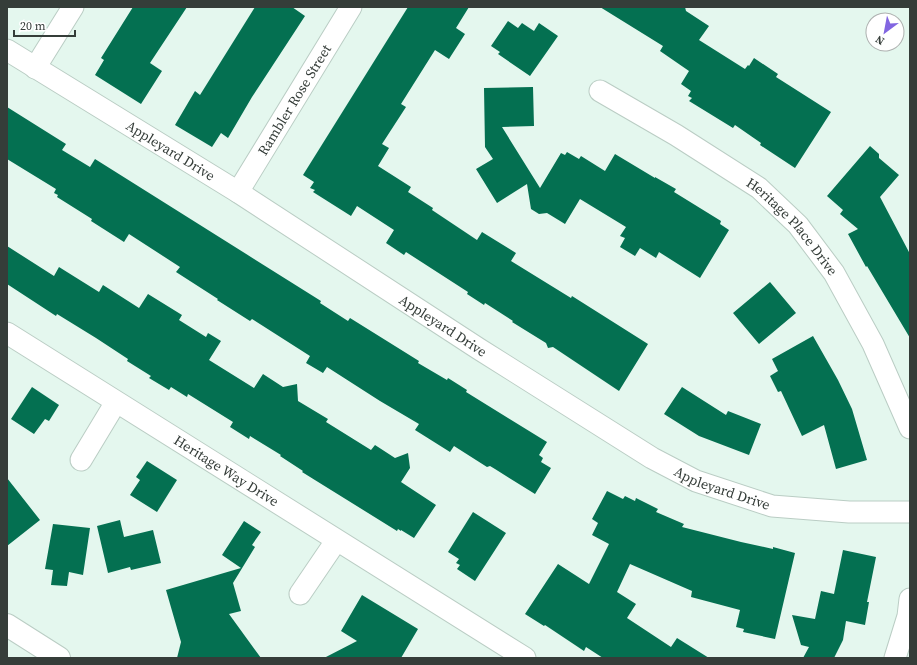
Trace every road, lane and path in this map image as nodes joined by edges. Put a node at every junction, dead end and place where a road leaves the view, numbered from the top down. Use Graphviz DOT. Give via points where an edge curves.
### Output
graph roads {
  1 [pos="73,7"];
  2 [pos="351,7"];
  3 [pos="7,50"];
  4 [pos="35,68"];
  5 [pos="600,91"];
  6 [pos="238,192"];
  7 [pos="7,333"];
  8 [pos="116,402"];
  9 [pos="910,428"];
  10 [pos="81,460"];
  11 [pos="910,512"];
  12 [pos="336,541"];
  13 [pos="300,594"];
  14 [pos="910,599"];
  15 [pos="7,625"];
  16 [pos="59,658"];
  17 [pos="525,658"];
  18 [pos="895,658"];
  1 -- 4 [label="street"];
  2 -- 6 [label="street, Rambler Rose Street"];
  3 -- 4 [label="street, Appleyard Drive"];
  4 -- 6 [label="street, Appleyard Drive"];
  5 -- 9 [label="street, Heritage Place Drive" via="676,135 759,188 798,225 834,273 872,344"];
  6 -- 11 [label="street, Appleyard Drive" via="479,349 652,458 696,482 772,506 849,512"];
  7 -- 8 [label="street, Heritage Way Drive"];
  8 -- 10 [label="street"];
  8 -- 12 [label="street, Heritage Way Drive"];
  12 -- 13 [label="street"];
  12 -- 17 [label="street, Heritage Way Drive"];
  14 -- 18 [label="street" via="908,616"];
  15 -- 16 [label="street"];
}
